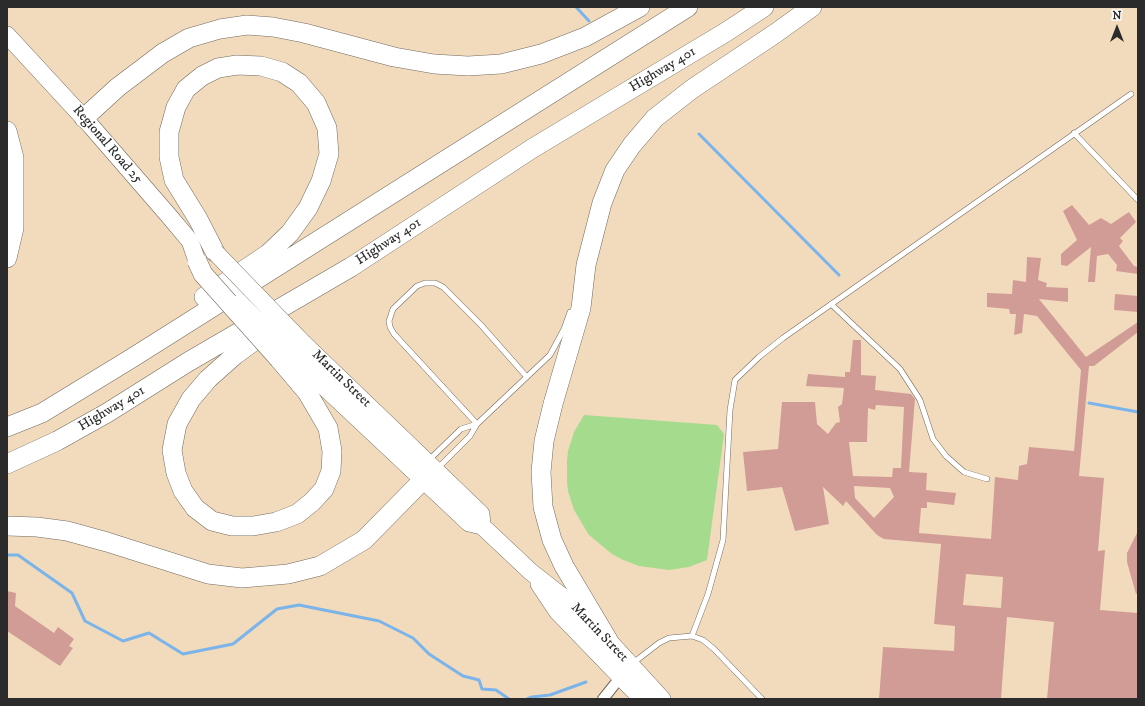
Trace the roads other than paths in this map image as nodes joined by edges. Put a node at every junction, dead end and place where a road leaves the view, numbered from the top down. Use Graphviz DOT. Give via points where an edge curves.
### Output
graph roads {
  1 [pos="640,7"];
  2 [pos="688,7"];
  3 [pos="764,7"];
  4 [pos="812,7"];
  5 [pos="7,35"];
  6 [pos="1131,94"];
  7 [pos="84,118"];
  8 [pos="7,131"];
  9 [pos="1074,133"];
  10 [pos="1138,200"];
  11 [pos="190,241"];
  12 [pos="215,252"];
  13 [pos="7,258"];
  14 [pos="197,261"];
  15 [pos="586,265"];
  16 [pos="351,267"];
  17 [pos="576,296"];
  18 [pos="831,304"];
  19 [pos="571,310"];
  20 [pos="156,342"];
  21 [pos="290,351"];
  22 [pos="526,376"];
  23 [pos="477,424"];
  24 [pos="7,427"];
  25 [pos="7,464"];
  26 [pos="425,471"];
  27 [pos="987,479"];
  28 [pos="7,526"];
  29 [pos="531,572"];
  30 [pos="692,636"];
  31 [pos="608,640"];
  32 [pos="626,671"];
  33 [pos="603,699"];
  34 [pos="642,699"];
  35 [pos="662,699"];
  36 [pos="762,699"];
  1 -- 7 [label="highway" via="585,37 541,54 500,64 468,66 434,64 273,27 220,29 189,38 163,53 118,87"];
  2 -- 20 [label="highway"];
  3 -- 16 [label="highway, Highway 401" via="533,148"];
  4 -- 15 [label="highway" via="692,89 655,118 615,170 602,202"];
  5 -- 7 [label="main road, Regional Road 25"];
  6 -- 9 [label="lane"];
  7 -- 11 [label="main road, Regional Road 25"];
  8 -- 13 [label="highway" via="14,158 14,228"];
  9 -- 10 [label="lane"];
  9 -- 18 [label="lane"];
  11 -- 12 [label="main road, Martin Street"];
  11 -- 14 [label="main road, Regional Road 25"];
  12 -- 20 [label="highway" via="174,180 169,157 169,132 176,107 186,90 202,76 218,68 236,65 261,66 282,72 299,83 316,103 327,128 329,154 321,181 308,208 290,233 268,254 192,305"];
  12 -- 21 [label="main road, Martin Street, bridge"];
  14 -- 21 [label="highway, bridge" via="203,274"];
  15 -- 17 [label="lane"];
  15 -- 31 [label="highway" via="581,308 544,441 541,472 543,507 552,540 564,566"];
  16 -- 21 [label="highway" via="235,355 190,399 177,424 172,450 176,473 183,491 195,508 212,521 232,526 276,522 297,514 324,489 331,471 332,451 328,428 307,392"];
  16 -- 25 [label="highway, Highway 401" via="188,362 107,413 57,441"];
  18 -- 27 [label="lane" via="900,369 920,400 933,439 946,456 964,472"];
  18 -- 30 [label="lane" via="783,338 735,380 730,410 723,540 708,594"];
  19 -- 22 [label="lane" via="550,355"];
  20 -- 24 [label="highway" via="42,413"];
  21 -- 26 [label="main road, Martin Street" via="321,384"];
  22 -- 23 [label="lane"];
  22 -- 23 [label="lane" via="449,292 435,283 418,286 393,309 389,321 394,334"];
  23 -- 26 [label="lane" via="470,436"];
  23 -- 26 [label="lane" via="461,429"];
  26 -- 28 [label="highway" via="364,540 320,566 288,574 242,578 208,574 67,531"];
  26 -- 29 [label="main road, Martin Street" via="469,523 482,526"];
  29 -- 31 [label="main road, Martin Street" via="568,601"];
  29 -- 32 [label="main road, Martin Street" via="557,611"];
  30 -- 32 [label="lane" via="669,638 653,647"];
  30 -- 36 [label="lane" via="703,640 714,649"];
  31 -- 32 [label="main road, Martin Street"];
  32 -- 33 [label="street"];
  32 -- 34 [label="main road, Martin Street"];
  32 -- 35 [label="main road, Martin Street"];
}
